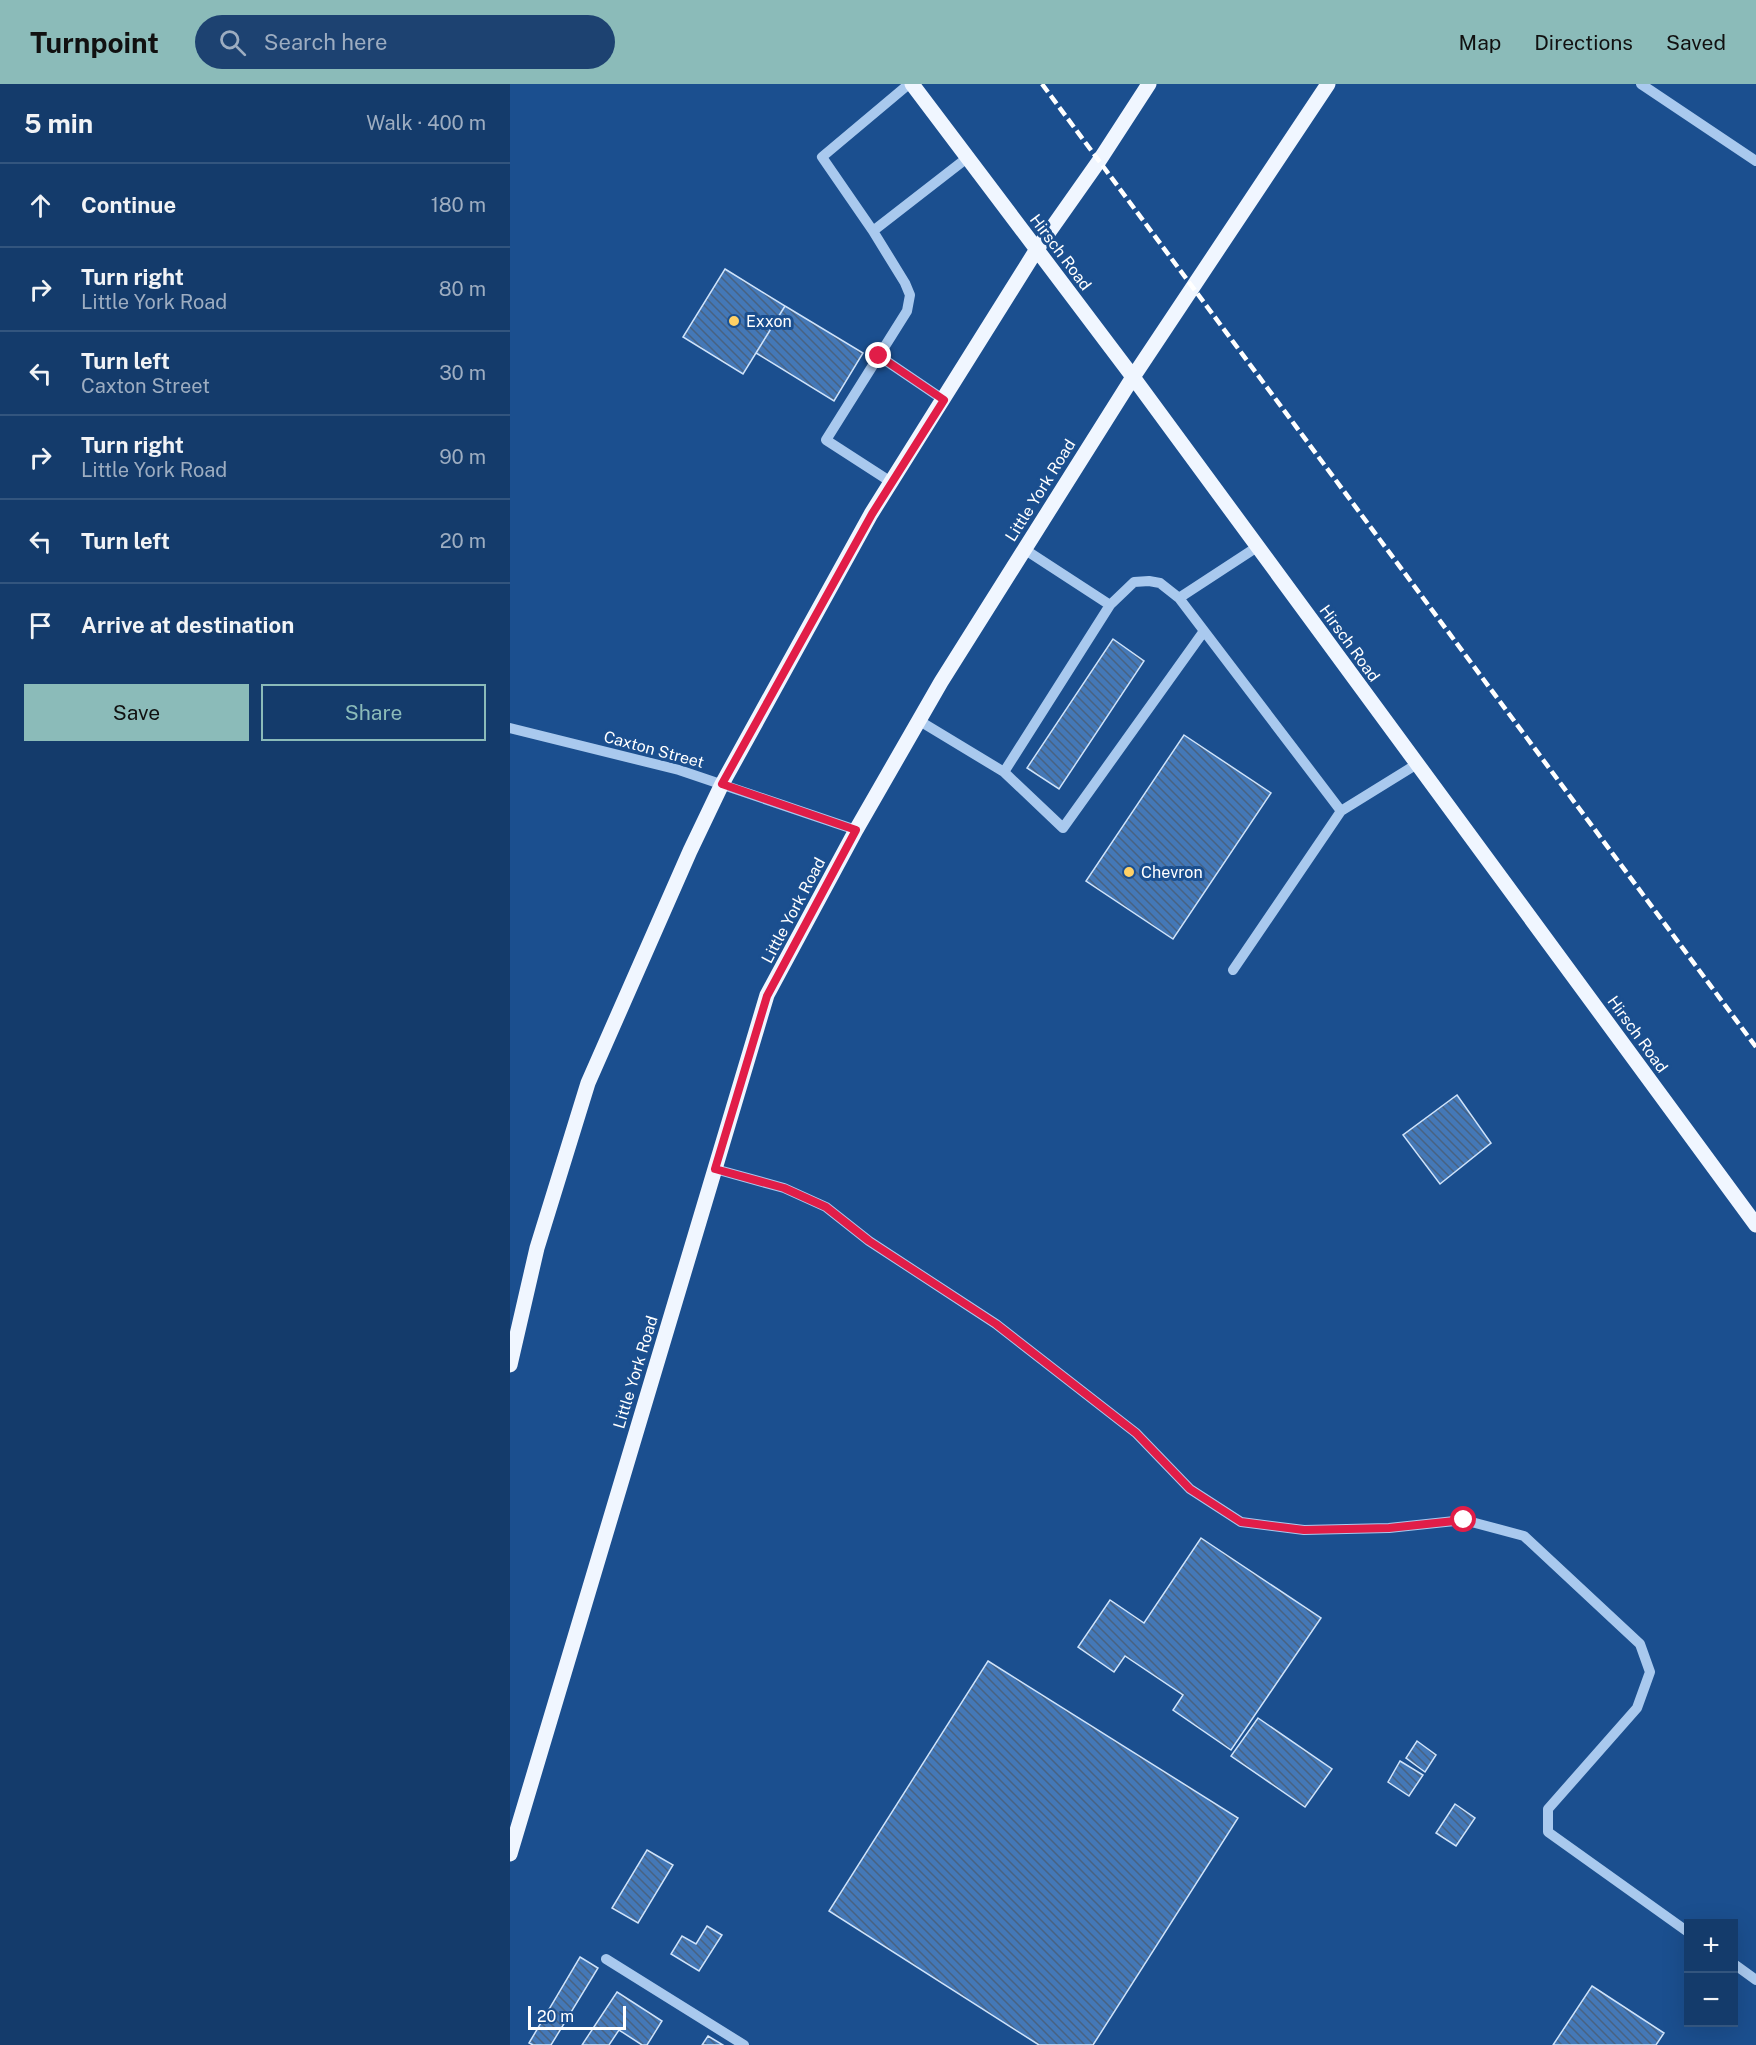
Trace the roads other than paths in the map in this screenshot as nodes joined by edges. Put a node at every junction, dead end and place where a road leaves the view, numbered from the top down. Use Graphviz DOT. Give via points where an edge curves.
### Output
graph roads {
  1 [pos="910,84"];
  2 [pos="1149,84"];
  3 [pos="1328,84"];
  4 [pos="1641,84"];
  5 [pos="967,158"];
  6 [pos="1756,161"];
  7 [pos="873,231"];
  8 [pos="1036,249"];
  9 [pos="879,356"];
  10 [pos="1133,377"];
  11 [pos="944,400"];
  12 [pos="891,482"];
  13 [pos="1257,546"];
  14 [pos="1024,549"];
  15 [pos="1179,598"];
  16 [pos="1110,605"];
  17 [pos="1204,631"];
  18 [pos="918,720"];
  19 [pos="510,728"];
  20 [pos="1417,764"];
  21 [pos="1004,772"];
  22 [pos="722,784"];
  23 [pos="1341,811"];
  24 [pos="856,830"];
  25 [pos="1233,970"];
  26 [pos="715,1169"];
  27 [pos="1756,1225"];
  28 [pos="510,1365"];
  29 [pos="510,1854"];
  30 [pos="1684,1928"];
  31 [pos="606,1959"];
  32 [pos="1738,1967"];
  33 [pos="1756,1980"];
  34 [pos="744,2045"];
  1 -- 5 [label="main road, Hirsch Road"];
  1 -- 7 [label="street" via="822,157"];
  2 -- 8 [label="main road"];
  3 -- 10 [label="main road, Little York Road"];
  4 -- 6 [label="street"];
  5 -- 7 [label="street"];
  5 -- 8 [label="main road, Hirsch Road"];
  7 -- 9 [label="street" via="910,295 907,311"];
  8 -- 10 [label="main road, Hirsch Road"];
  8 -- 11 [label="main road"];
  9 -- 11 [label="street"];
  9 -- 12 [label="street" via="826,440"];
  10 -- 13 [label="main road, Hirsch Road"];
  10 -- 14 [label="main road, Little York Road"];
  11 -- 12 [label="main road"];
  12 -- 22 [label="main road"];
  13 -- 15 [label="street"];
  13 -- 20 [label="main road, Hirsch Road"];
  14 -- 16 [label="street"];
  14 -- 18 [label="main road, Little York Road"];
  15 -- 16 [label="street" via="1160,583 1149,580 1134,582"];
  15 -- 17 [label="street"];
  16 -- 21 [label="street"];
  17 -- 21 [label="street" via="1063,828"];
  17 -- 23 [label="street"];
  18 -- 21 [label="street"];
  18 -- 24 [label="main road, Little York Road"];
  19 -- 22 [label="street, Caxton Street"];
  20 -- 23 [label="street"];
  20 -- 27 [label="main road, Hirsch Road"];
  22 -- 24 [label="street, Caxton Street"];
  22 -- 28 [label="main road" via="588,1083 537,1248"];
  23 -- 25 [label="street"];
  24 -- 26 [label="main road, Little York Road" via="767,996"];
  26 -- 29 [label="main road, Little York Road"];
  26 -- 30 [label="street" via="784,1188 826,1207 869,1241 1006,1331 1136,1433 1190,1489 1241,1522 1304,1530 1389,1528 1464,1520 1524,1536 1640,1644 1650,1672 1637,1707 1548,1809 1548,1832"];
  31 -- 34 [label="street"];
  32 -- 33 [label="street"];
}
